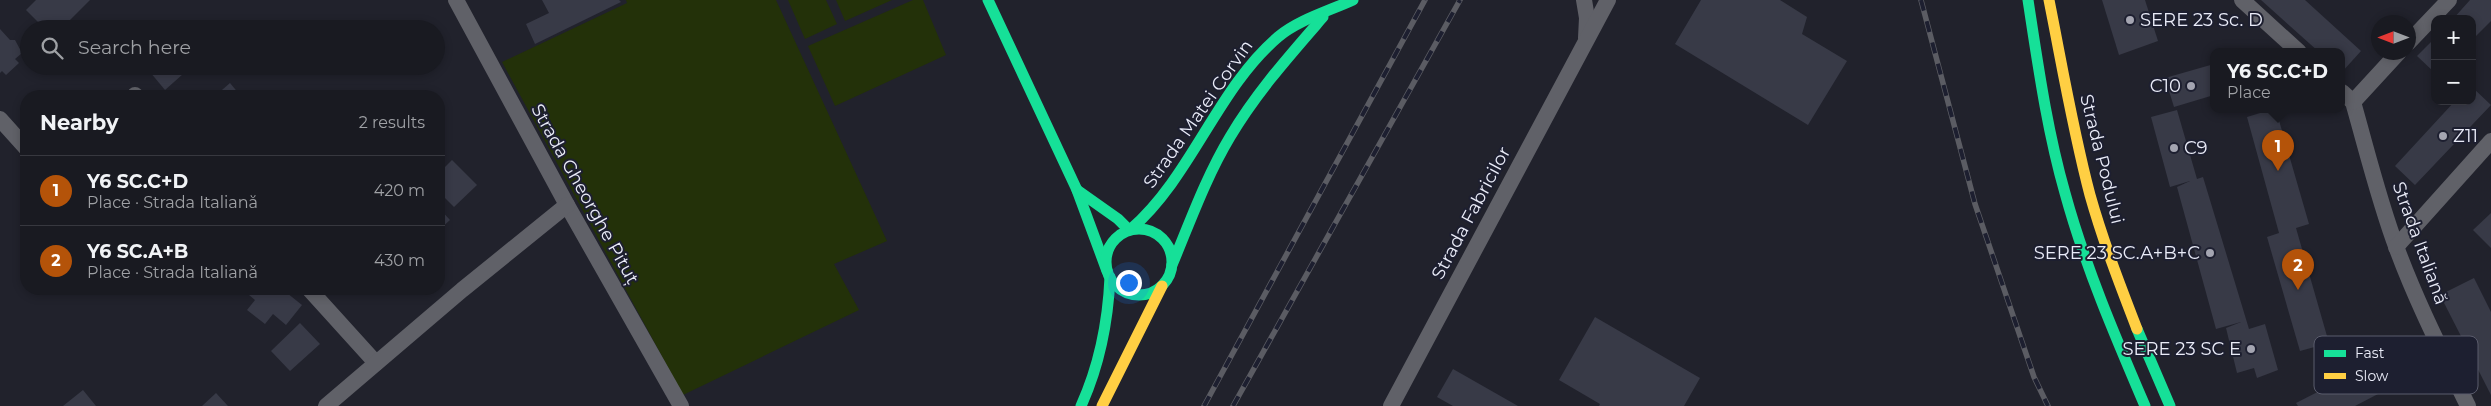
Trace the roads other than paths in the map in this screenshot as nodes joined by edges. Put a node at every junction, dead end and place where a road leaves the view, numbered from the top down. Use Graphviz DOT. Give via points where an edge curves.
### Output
graph roads {
  1 [pos="456,0"];
  2 [pos="988,0"];
  3 [pos="1353,0"];
  4 [pos="1584,0"];
  5 [pos="1608,0"];
  6 [pos="2028,0"];
  7 [pos="2049,0"];
  8 [pos="2242,0"];
  9 [pos="2449,0"];
  10 [pos="1326,14"];
  11 [pos="2416,35"];
  12 [pos="1586,40"];
  13 [pos="2295,48"];
  14 [pos="2390,60"];
  15 [pos="2347,97"];
  16 [pos="0,119"];
  17 [pos="20,141"];
  18 [pos="2491,142"];
  19 [pos="1078,190"];
  20 [pos="567,205"];
  21 [pos="1130,229"];
  22 [pos="2396,247"];
  23 [pos="1172,265"];
  24 [pos="1108,274"];
  25 [pos="1162,286"];
  26 [pos="314,295"];
  27 [pos="2433,336"];
  28 [pos="376,363"];
  29 [pos="2462,394"];
  30 [pos="326,406"];
  31 [pos="681,406"];
  32 [pos="1081,406"];
  33 [pos="1102,406"];
  34 [pos="1391,406"];
  35 [pos="2145,406"];
  36 [pos="2170,406"];
  37 [pos="2468,406"];
  1 -- 20 [label="street, Strada Gheorghe Pituț"];
  2 -- 19 [label="main road"];
  3 -- 10 [label="main road, Strada Matei Corvin"];
  4 -- 12 [label="street, Strada Fabricilor"];
  5 -- 12 [label="street, Strada Fabricilor"];
  6 -- 35 [label="main road" via="2056,160 2072,219 2097,293"];
  7 -- 36 [label="main road, Strada Podului" via="2075,136 2094,206 2114,269"];
  8 -- 13 [label="street"];
  9 -- 11 [label="street"];
  10 -- 21 [label="main road, Strada Matei Corvin" via="1294,26 1267,46 1252,63 1164,194"];
  10 -- 23 [label="main road, Strada Matei Corvin" via="1240,120 1209,178"];
  12 -- 34 [label="street, Strada Fabricilor"];
  14 -- 15 [label="street"];
  15 -- 22 [label="street, Strada Italiană"];
  16 -- 17 [label="street"];
  18 -- 22 [label="street"];
  19 -- 21 [label="main road"];
  19 -- 24 [label="main road"];
  20 -- 28 [label="street"];
  20 -- 31 [label="street, Strada Gheorghe Pituț"];
  21 -- 23 [label="main road" via="1145,229 1162,238 1172,256"];
  21 -- 24 [label="main road" via="1120,234 1108,250"];
  22 -- 27 [label="street, Strada Italiană"];
  23 -- 25 [label="main road"];
  24 -- 25 [label="main road" via="1120,289 1130,294 1141,295"];
  24 -- 32 [label="main road" via="1108,325 1104,348"];
  25 -- 33 [label="main road"];
  26 -- 28 [label="street"];
  28 -- 30 [label="street"];
  29 -- 37 [label="street, Strada Italiană"];
}
